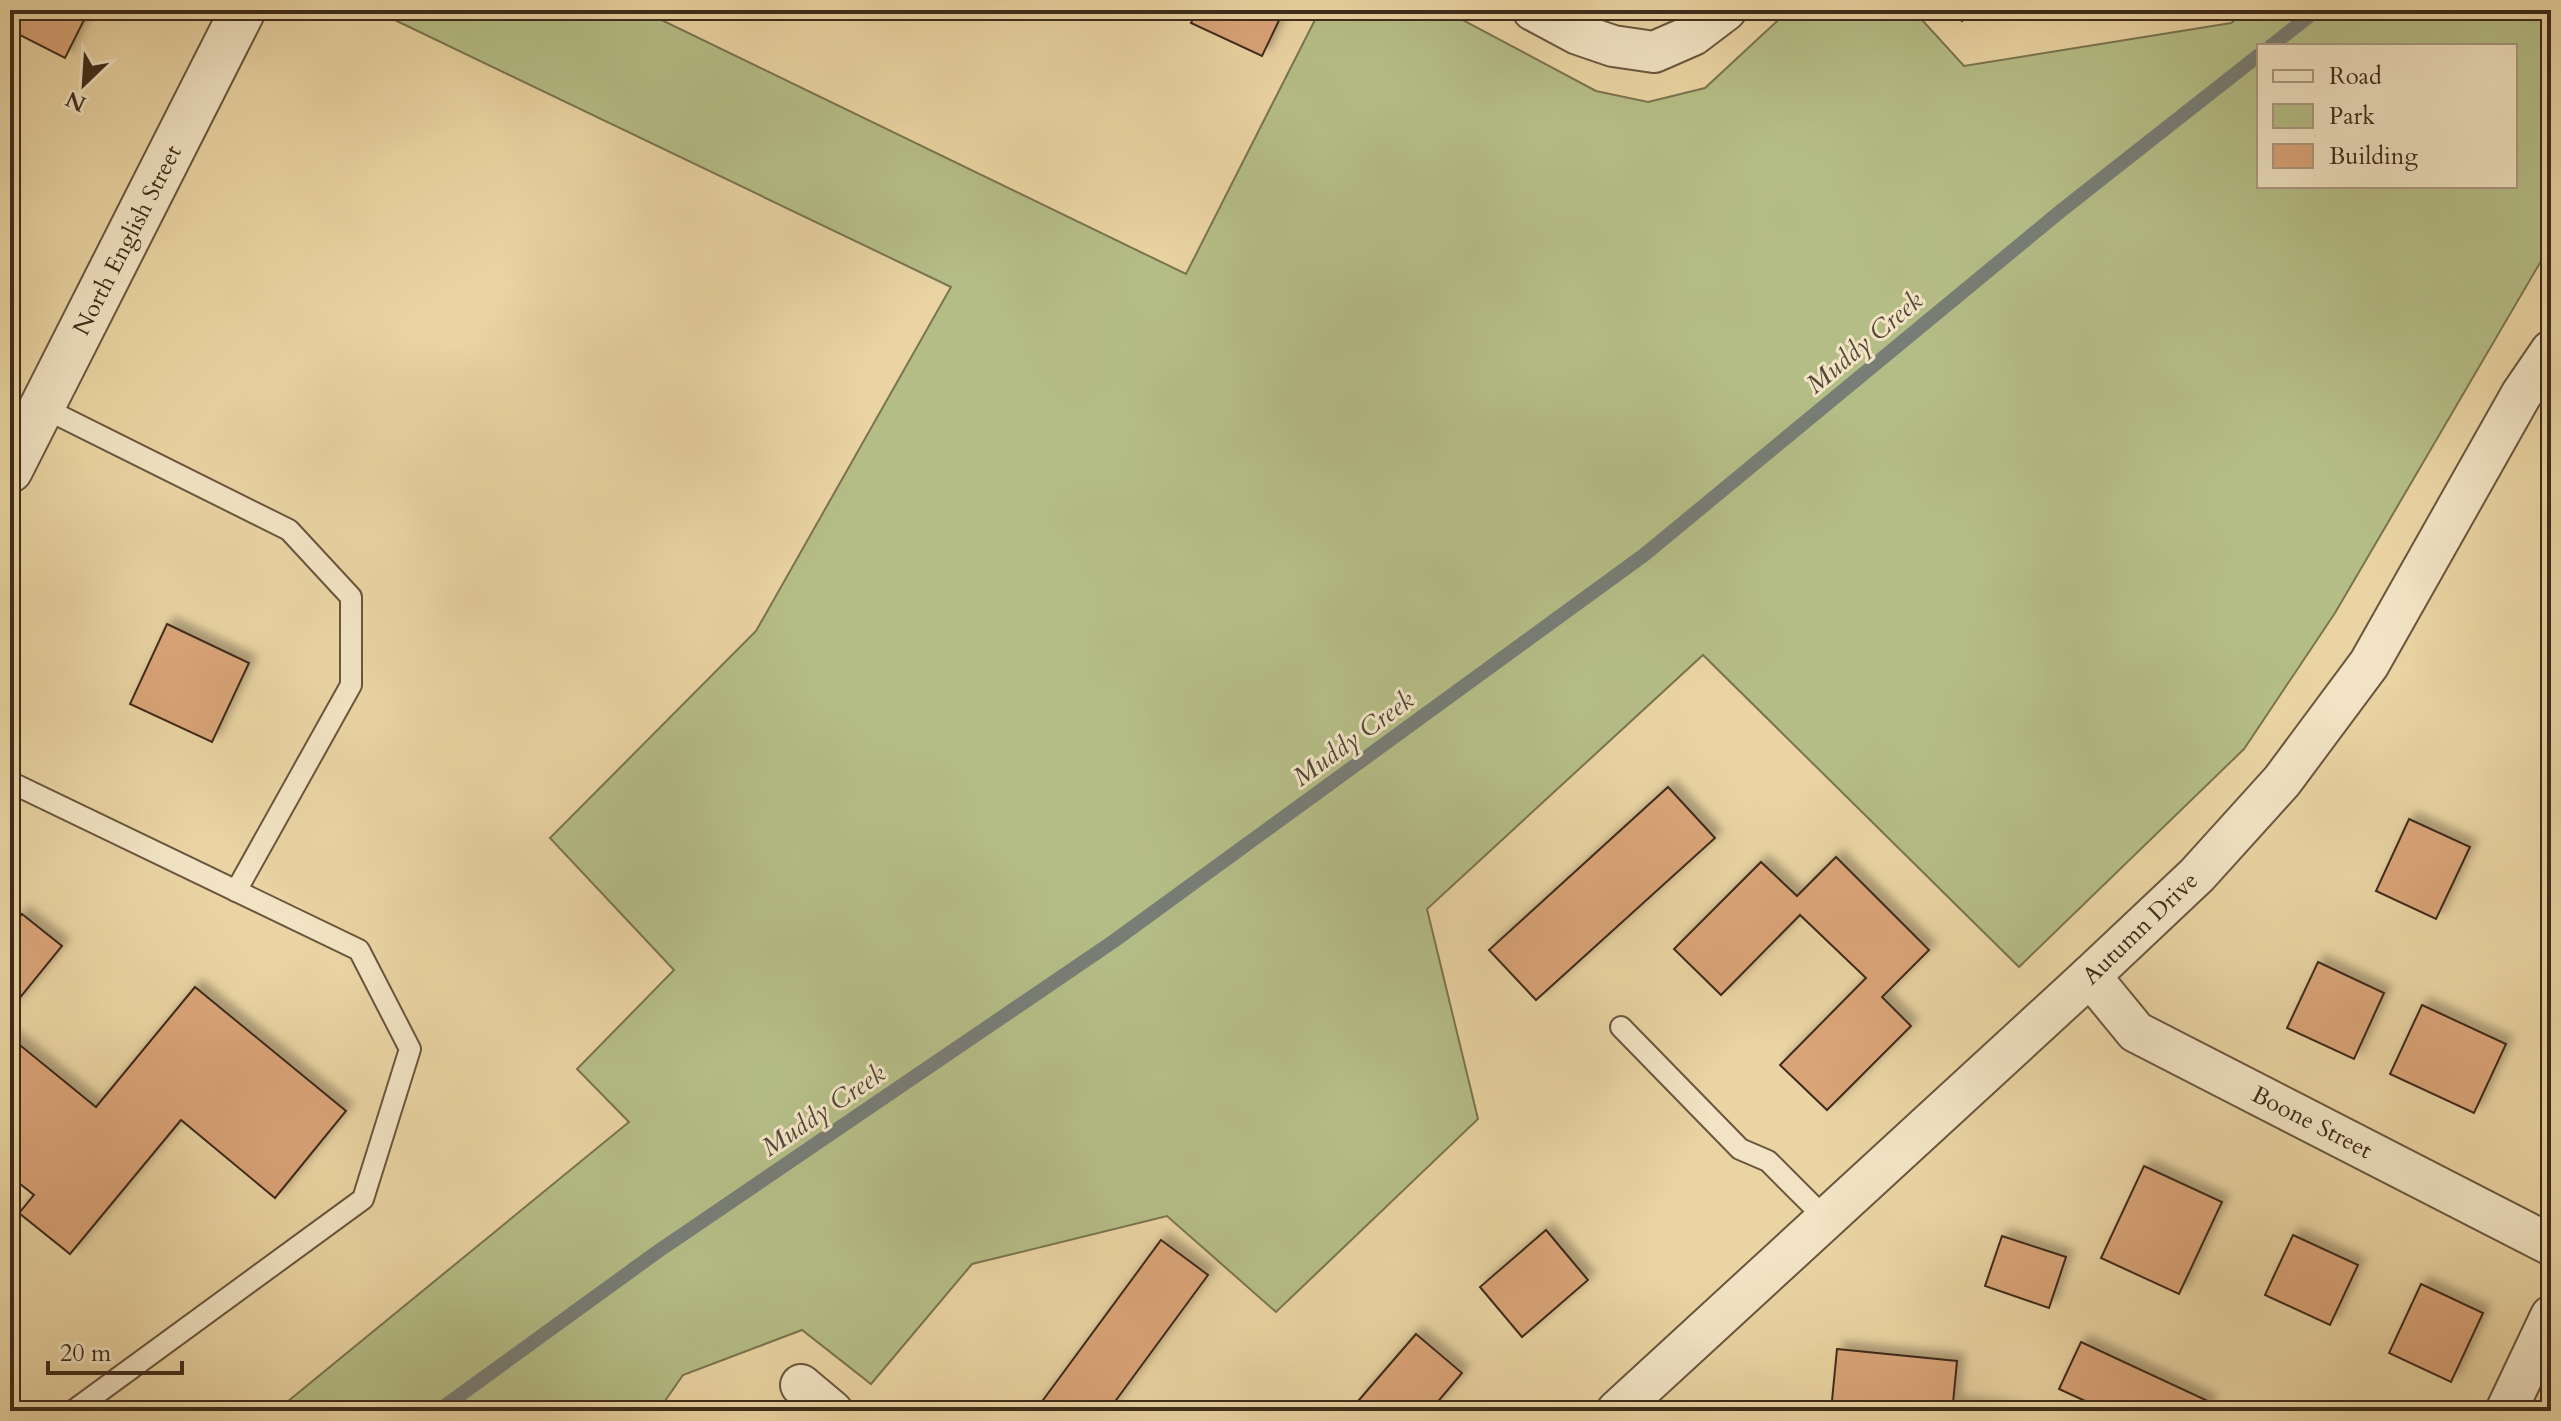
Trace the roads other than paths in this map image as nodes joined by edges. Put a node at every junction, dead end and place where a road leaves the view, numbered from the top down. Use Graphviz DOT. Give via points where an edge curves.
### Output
graph roads {
  1 [pos="243,10"];
  2 [pos="1533,10"];
  3 [pos="1726,10"];
  4 [pos="2551,351"];
  5 [pos="2536,404"];
  6 [pos="42,407"];
  7 [pos="10,470"];
  8 [pos="10,782"];
  9 [pos="236,891"];
  10 [pos="2090,976"];
  11 [pos="1621,1027"];
  12 [pos="1826,1219"];
  13 [pos="2551,1245"];
  14 [pos="2551,1316"];
  15 [pos="801,1385"];
  16 [pos="73,1411"];
  17 [pos="832,1411"];
  18 [pos="1617,1411"];
  19 [pos="2506,1411"];
  1 -- 6 [label="street, North English Street"];
  2 -- 3 [label="street" via="1578,34 1654,52 1693,35"];
  4 -- 5 [label="street, Autumn Drive"];
  5 -- 10 [label="street, Autumn Drive" via="2360,676 2272,793 2197,875"];
  6 -- 7 [label="street, North English Street"];
  6 -- 9 [label="lane" via="289,530 351,597 351,685"];
  8 -- 9 [label="lane"];
  9 -- 16 [label="lane" via="359,950 410,1049 363,1199"];
  10 -- 12 [label="street, Autumn Drive"];
  10 -- 13 [label="street, Boone Street" via="2136,1032"];
  11 -- 12 [label="lane" via="1740,1149 1768,1161"];
  12 -- 18 [label="street, Autumn Drive"];
  14 -- 19 [label="street"];
  15 -- 17 [label="street"];
}
